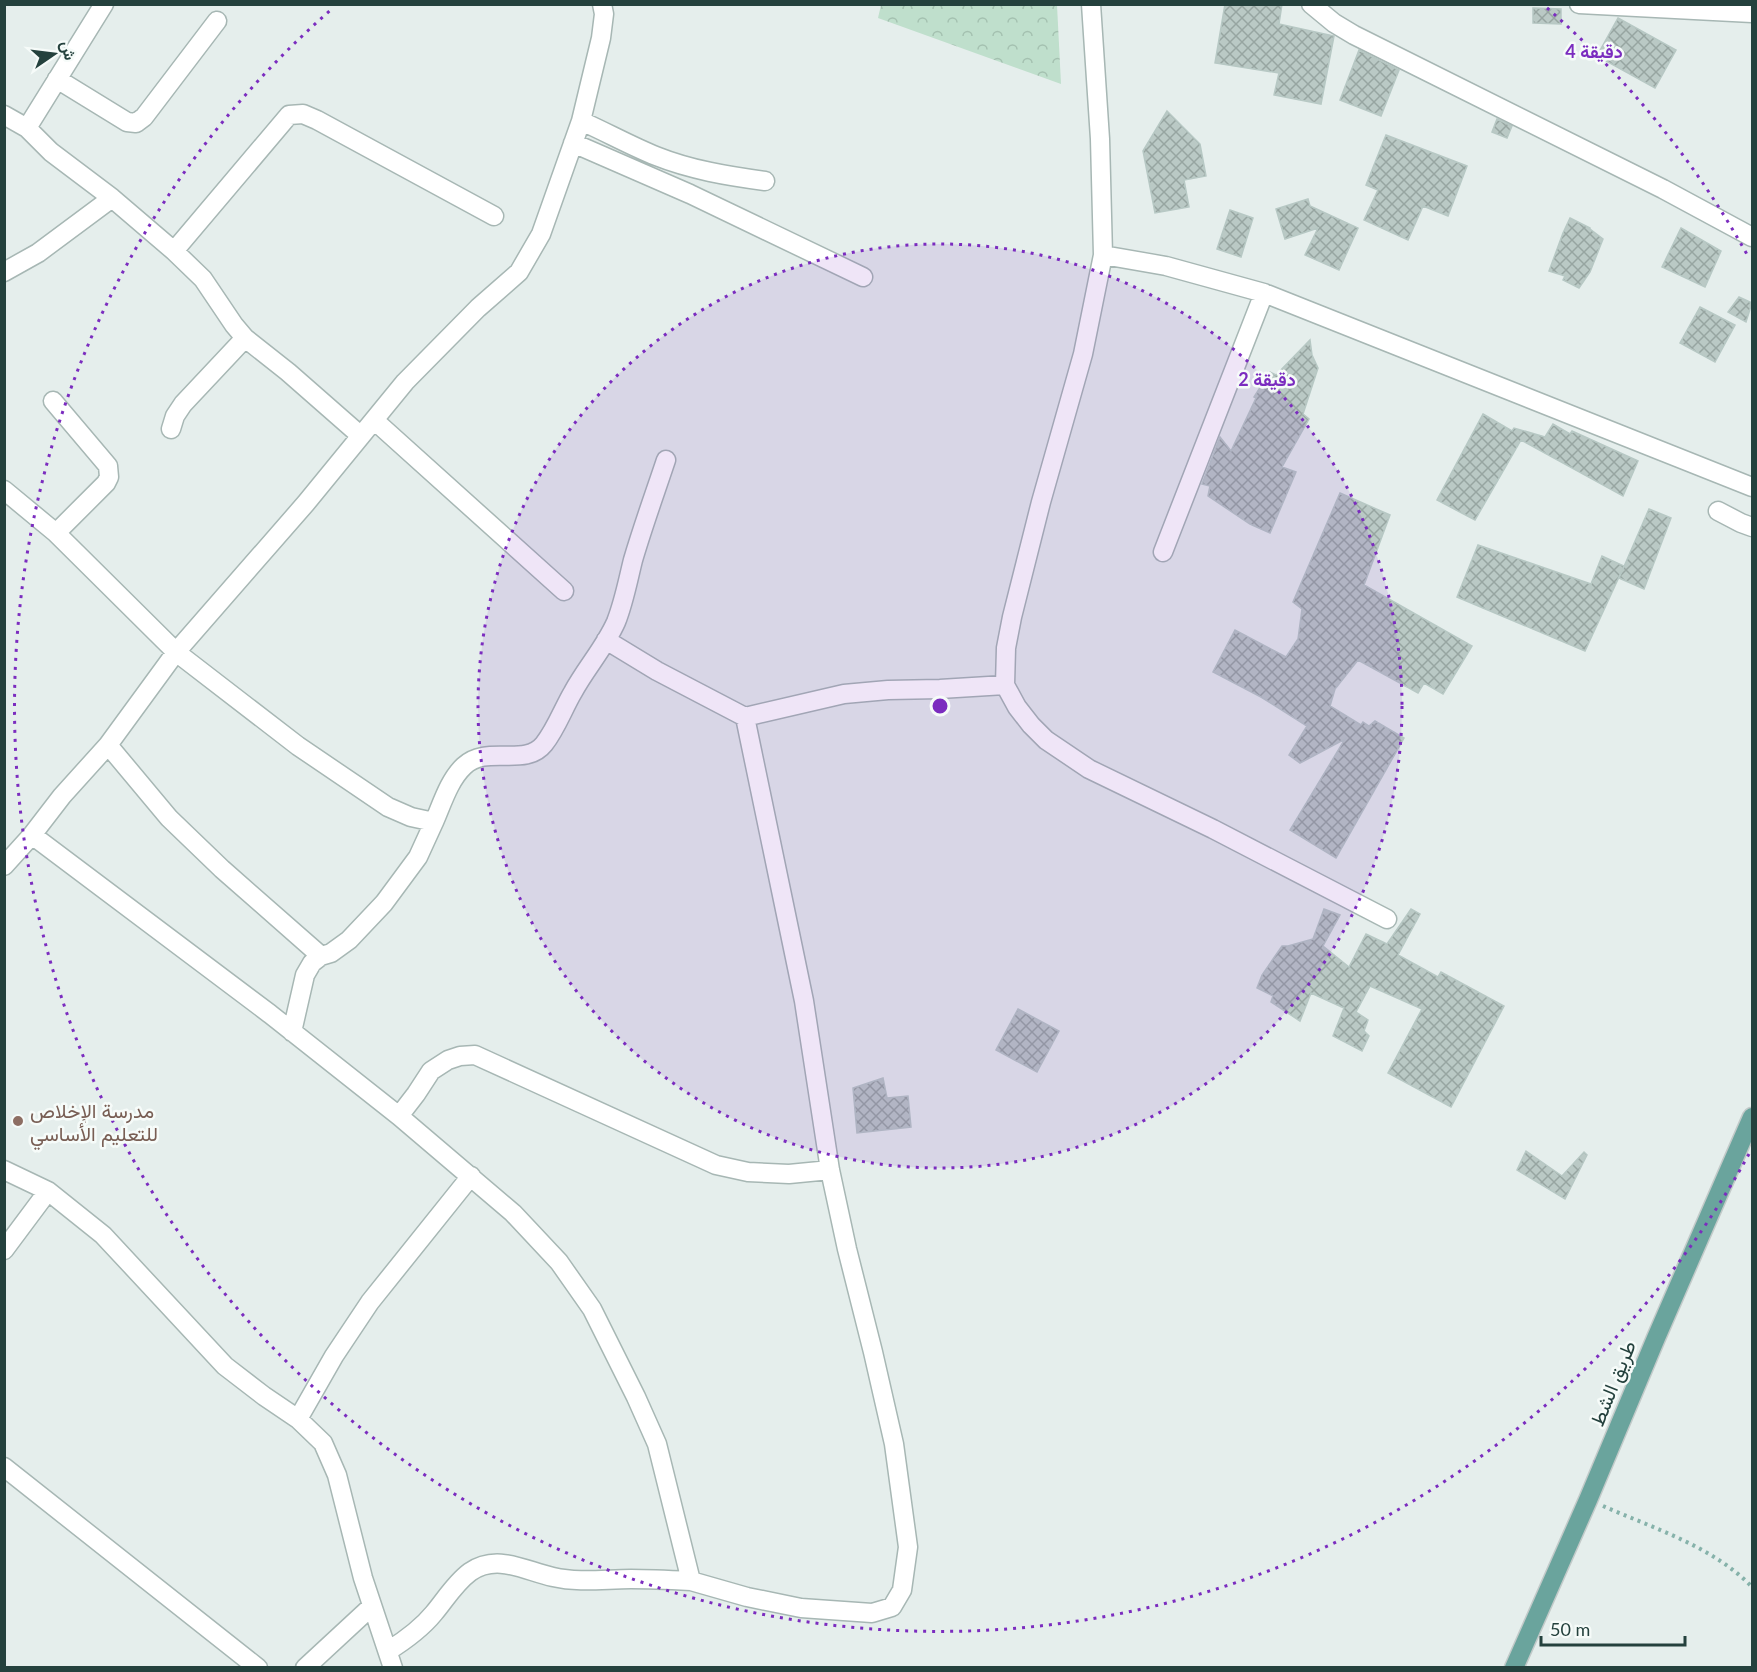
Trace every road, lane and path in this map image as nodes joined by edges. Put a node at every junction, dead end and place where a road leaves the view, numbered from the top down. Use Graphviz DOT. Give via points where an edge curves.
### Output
graph roads {
  1 [pos="104,4"];
  2 [pos="602,4"];
  3 [pos="1091,4"];
  4 [pos="1311,4"];
  5 [pos="1579,4"];
  6 [pos="1752,13"];
  7 [pos="217,21"];
  8 [pos="57,79"];
  9 [pos="4,115"];
  10 [pos="581,121"];
  11 [pos="27,128"];
  12 [pos="573,143"];
  13 [pos="765,181"];
  14 [pos="112,198"];
  15 [pos="494,216"];
  16 [pos="1752,237"];
  17 [pos="174,251"];
  18 [pos="1103,255"];
  19 [pos="4,272"];
  20 [pos="863,277"];
  21 [pos="1264,293"];
  22 [pos="245,338"];
  23 [pos="53,401"];
  24 [pos="374,420"];
  25 [pos="171,429"];
  26 [pos="361,436"];
  27 [pos="666,460"];
  28 [pos="1752,487"];
  29 [pos="4,490"];
  30 [pos="1718,511"];
  31 [pos="1752,527"];
  32 [pos="56,533"];
  33 [pos="1163,552"];
  34 [pos="564,591"];
  35 [pos="606,640"];
  36 [pos="176,652"];
  37 [pos="1005,685"];
  38 [pos="745,717"];
  39 [pos="108,746"];
  40 [pos="434,822"];
  41 [pos="32,835"];
  42 [pos="4,866"];
  43 [pos="1387,919"];
  44 [pos="321,956"];
  45 [pos="292,1032"];
  46 [pos="399,1116"];
  47 [pos="1752,1117"];
  48 [pos="4,1170"];
  49 [pos="830,1170"];
  50 [pos="471,1176"];
  51 [pos="48,1191"];
  52 [pos="4,1250"];
  53 [pos="298,1419"];
  54 [pos="4,1467"];
  55 [pos="1588,1500"];
  56 [pos="691,1581"];
  57 [pos="1752,1587"];
  58 [pos="372,1606"];
  59 [pos="391,1659"];
  60 [pos="258,1668"];
  61 [pos="305,1668"];
  62 [pos="1514,1668"];
  1 -- 8 [label="street"];
  2 -- 10 [label="street" via="601,38"];
  3 -- 18 [label="street"];
  4 -- 16 [label="street" via="1354,35"];
  5 -- 6 [label="street"];
  7 -- 8 [label="street" via="136,123 127,122"];
  8 -- 11 [label="street"];
  9 -- 11 [label="street"];
  10 -- 12 [label="street"];
  10 -- 13 [label="street" via="656,156 723,175"];
  11 -- 14 [label="street" via="51,152"];
  12 -- 20 [label="street"];
  12 -- 24 [label="street" via="541,234 519,272 405,382"];
  14 -- 17 [label="street"];
  14 -- 19 [label="street" via="38,253"];
  15 -- 17 [label="street" via="317,120 303,114 289,115"];
  17 -- 22 [label="street" via="203,279"];
  18 -- 21 [label="street" via="1166,266"];
  18 -- 37 [label="street" via="1083,354 1012,617"];
  21 -- 28 [label="street"];
  21 -- 33 [label="street"];
  22 -- 25 [label="street" via="183,404"];
  22 -- 26 [label="street"];
  23 -- 32 [label="street" via="108,466 109,477"];
  24 -- 26 [label="street"];
  24 -- 34 [label="street"];
  26 -- 36 [label="street"];
  27 -- 35 [label="street" via="622,603"];
  29 -- 32 [label="street"];
  30 -- 31 [label="street"];
  32 -- 36 [label="street"];
  35 -- 38 [label="street"];
  35 -- 40 [label="street" via="543,746 525,756 473,759 451,783"];
  36 -- 39 [label="street"];
  36 -- 40 [label="street" via="298,746 388,807"];
  37 -- 38 [label="street" via="844,694"];
  37 -- 43 [label="street" via="1031,725 1089,769"];
  38 -- 49 [label="street" via="804,1001"];
  39 -- 41 [label="street"];
  39 -- 44 [label="street" via="169,818"];
  40 -- 44 [label="street" via="418,856 384,903 349,940"];
  41 -- 42 [label="street"];
  41 -- 45 [label="street"];
  44 -- 45 [label="street" via="305,975"];
  45 -- 46 [label="street"];
  46 -- 49 [label="street" via="431,1071 454,1058 475,1055 716,1165 748,1172 789,1174"];
  46 -- 50 [label="street"];
  47 -- 55 [label="main road, طريق الشط"];
  48 -- 51 [label="street"];
  49 -- 56 [label="street" via="894,1444 908,1547 902,1590 892,1607 872,1613 801,1608"];
  50 -- 53 [label="street" via="370,1302"];
  50 -- 56 [label="street" via="559,1262 592,1310 657,1444"];
  51 -- 52 [label="street"];
  51 -- 53 [label="street" via="103,1236 225,1366"];
  53 -- 58 [label="street" via="323,1443 337,1475"];
  54 -- 60 [label="street"];
  55 -- 57 [label="path" via="1704,1550"];
  55 -- 62 [label="main road, طريق الشط"];
  56 -- 59 [label="street" via="577,1580 487,1563 470,1572"];
  58 -- 59 [label="street"];
  58 -- 61 [label="street"];
}
